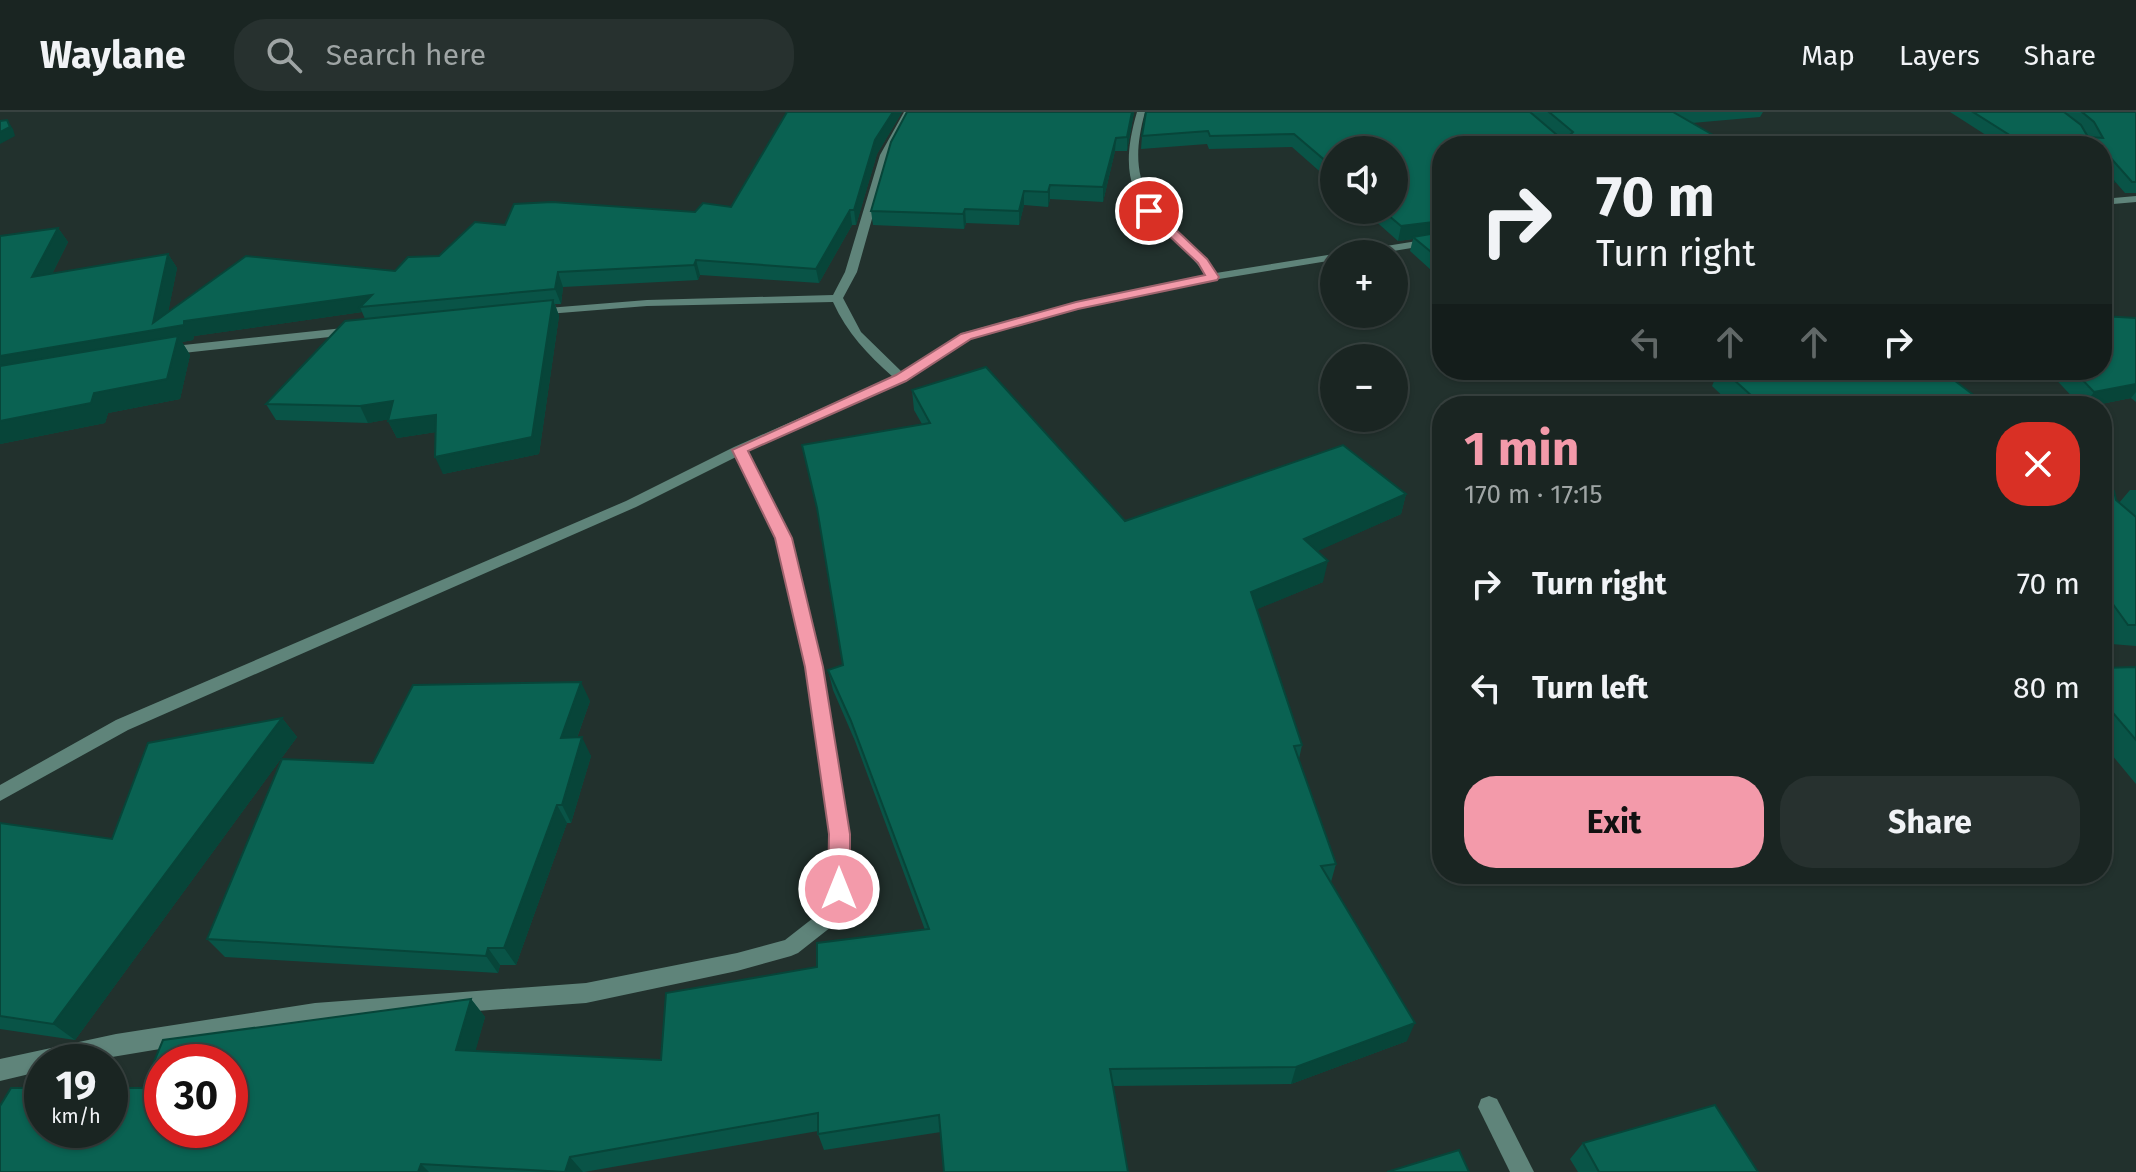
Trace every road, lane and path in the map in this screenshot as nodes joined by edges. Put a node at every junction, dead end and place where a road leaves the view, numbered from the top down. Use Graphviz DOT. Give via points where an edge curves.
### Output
graph roads {
  1 [pos="908,112"];
  2 [pos="1141,112"];
  3 [pos="2112,198"];
  4 [pos="2136,199"];
  5 [pos="1432,242"];
  6 [pos="1408,245"];
  7 [pos="1320,259"];
  8 [pos="1213,277"];
  9 [pos="837,298"];
  10 [pos="523,314"];
  11 [pos="369,329"];
  12 [pos="157,352"];
  13 [pos="901,378"];
  14 [pos="1945,380"];
  15 [pos="1967,396"];
  16 [pos="739,450"];
  17 [pos="0,794"];
  18 [pos="0,1070"];
  19 [pos="1489,1107"];
  20 [pos="1522,1172"];
  1 -- 9 [label="street" via="885,155 851,272"];
  2 -- 8 [label="street" via="1131,158 1137,189 1149,211"];
  3 -- 4 [label="street"];
  5 -- 6 [label="street"];
  7 -- 8 [label="street"];
  8 -- 13 [label="street" via="966,336"];
  9 -- 10 [label="street" via="647,303"];
  9 -- 13 [label="street" via="861,343"];
  11 -- 12 [label="street"];
  13 -- 16 [label="street"];
  14 -- 15 [label="street"];
  16 -- 17 [label="street" via="631,504 122,725"];
  16 -- 18 [label="street" via="784,538 814,667 839,834 839,889 824,921 791,947 586,993 315,1013 116,1044"];
  19 -- 20 [label="street"];
}
